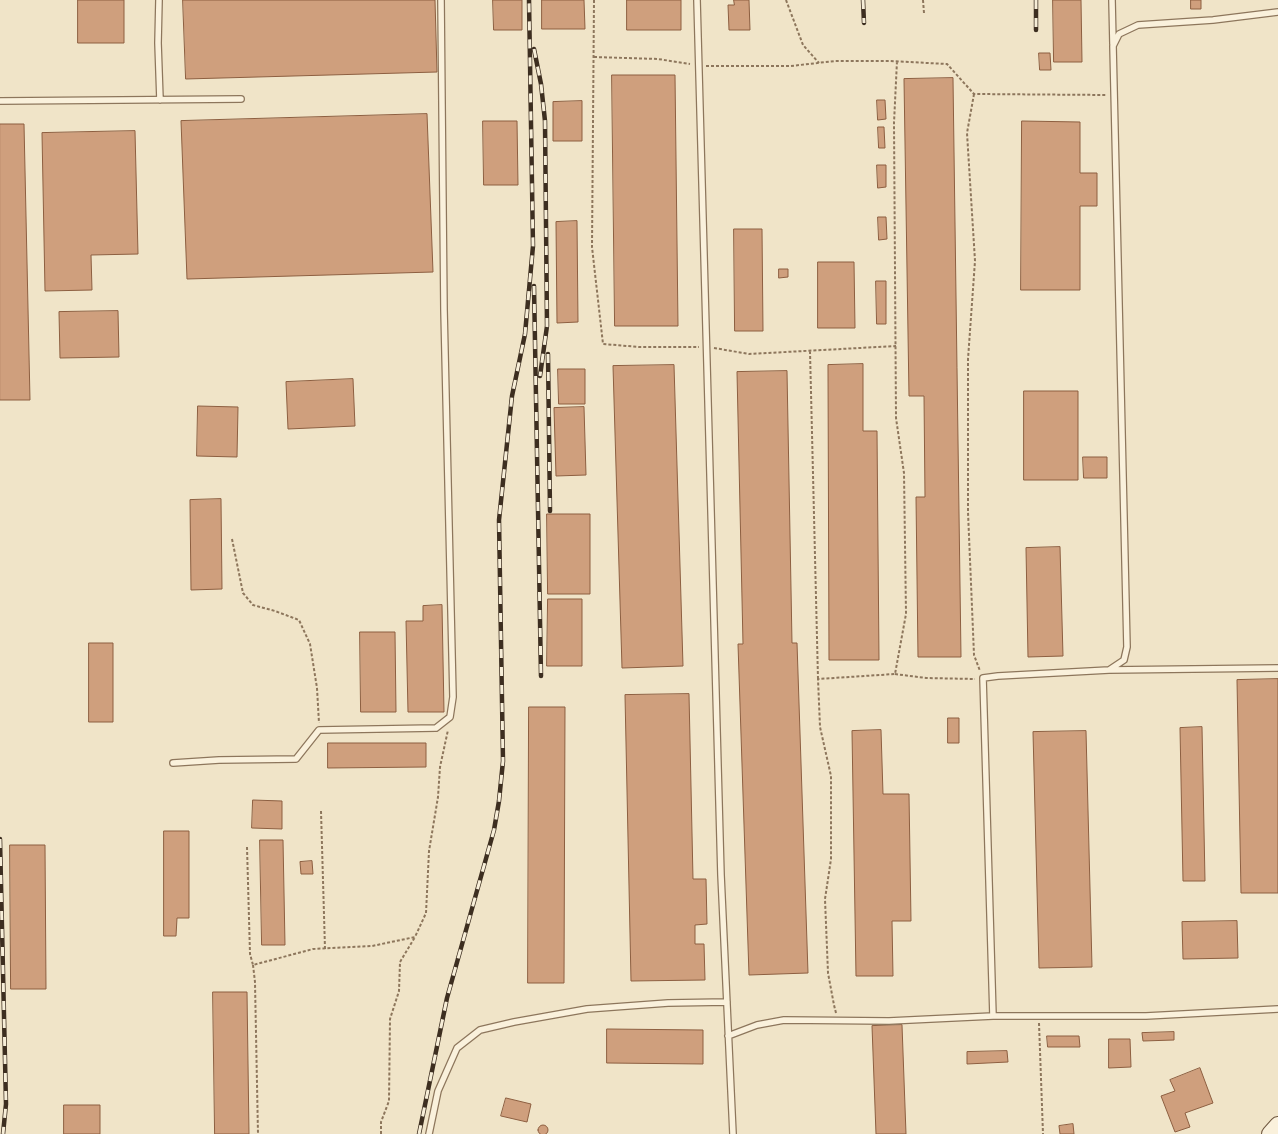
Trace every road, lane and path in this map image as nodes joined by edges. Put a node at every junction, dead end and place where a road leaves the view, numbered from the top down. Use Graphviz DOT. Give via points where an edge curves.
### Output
graph roads {
  1 [pos="159,0"];
  2 [pos="441,0"];
  3 [pos="594,0"];
  4 [pos="697,0"];
  5 [pos="786,0"];
  6 [pos="924,0"];
  7 [pos="1112,0"];
  8 [pos="1278,12"];
  9 [pos="924,13"];
  10 [pos="1113,46"];
  11 [pos="594,57"];
  12 [pos="897,61"];
  13 [pos="819,63"];
  14 [pos="698,66"];
  15 [pos="974,94"];
  16 [pos="1114,96"];
  17 [pos="241,99"];
  18 [pos="160,100"];
  19 [pos="0,101"];
  20 [pos="896,346"];
  21 [pos="706,347"];
  22 [pos="810,351"];
  23 [pos="232,538"];
  24 [pos="1278,668"];
  25 [pos="1109,670"];
  26 [pos="895,674"];
  27 [pos="983,678"];
  28 [pos="818,679"];
  29 [pos="450,717"];
  30 [pos="319,730"];
  31 [pos="173,763"];
  32 [pos="321,811"];
  33 [pos="247,847"];
  34 [pos="415,937"];
  35 [pos="325,949"];
  36 [pos="253,965"];
  37 [pos="727,1002"];
  38 [pos="1278,1009"];
  39 [pos="993,1016"];
  40 [pos="1039,1016"];
  41 [pos="840,1020"];
  42 [pos="728,1036"];
  43 [pos="1278,1125"];
  44 [pos="258,1134"];
  45 [pos="381,1134"];
  46 [pos="429,1134"];
  47 [pos="733,1134"];
  48 [pos="1043,1134"];
  49 [pos="1270,1134"];
  1 -- 18 [label="lane"];
  2 -- 29 [label="lane" via="444,310 453,697"];
  3 -- 11 [label="path"];
  4 -- 14 [label="lane"];
  5 -- 13 [label="path" via="803,45"];
  6 -- 9 [label="path"];
  7 -- 10 [label="lane"];
  8 -- 10 [label="lane" via="1138,25 1119,34"];
  10 -- 16 [label="lane"];
  11 -- 14 [label="path" via="658,59"];
  11 -- 21 [label="path" via="592,247 603,344"];
  12 -- 13 [label="path"];
  12 -- 15 [label="path" via="947,64"];
  12 -- 20 [label="path" via="894,123"];
  13 -- 14 [label="path" via="791,66"];
  14 -- 21 [label="lane"];
  15 -- 16 [label="path"];
  15 -- 27 [label="path" via="967,133 974,261 968,359 968,512 974,655"];
  16 -- 25 [label="lane" via="1127,647 1124,660"];
  17 -- 18 [label="lane"];
  18 -- 19 [label="lane"];
  20 -- 22 [label="path"];
  20 -- 26 [label="path" via="896,418 904,474 906,614"];
  21 -- 22 [label="path" via="749,354"];
  21 -- 37 [label="lane"];
  22 -- 28 [label="path"];
  23 -- 30 [label="path" via="243,593 253,605 275,610 299,620 310,644 317,688"];
  24 -- 25 [label="lane"];
  25 -- 27 [label="lane"];
  26 -- 27 [label="path" via="926,678"];
  26 -- 28 [label="path"];
  27 -- 39 [label="lane"];
  28 -- 41 [label="path" via="820,727 830,776 831,859 825,899 828,973 834,1005"];
  29 -- 30 [label="lane" via="436,728"];
  29 -- 34 [label="path" via="440,767 429,851 426,913"];
  30 -- 31 [label="lane" via="296,759"];
  32 -- 35 [label="path"];
  33 -- 36 [label="path" via="250,954"];
  34 -- 35 [label="path" via="372,946"];
  34 -- 45 [label="path" via="400,962 399,990 390,1019 390,1101 381,1122"];
  35 -- 36 [label="path" via="313,949"];
  36 -- 44 [label="path"];
  37 -- 42 [label="lane"];
  37 -- 46 [label="lane" via="587,1009 480,1030 457,1048 438,1091"];
  38 -- 40 [label="lane" via="1146,1016"];
  39 -- 40 [label="lane"];
  39 -- 41 [label="lane"];
  40 -- 48 [label="path"];
  41 -- 42 [label="lane" via="784,1020 757,1025"];
  42 -- 47 [label="lane"];
  43 -- 49 [label="main road"];
}
